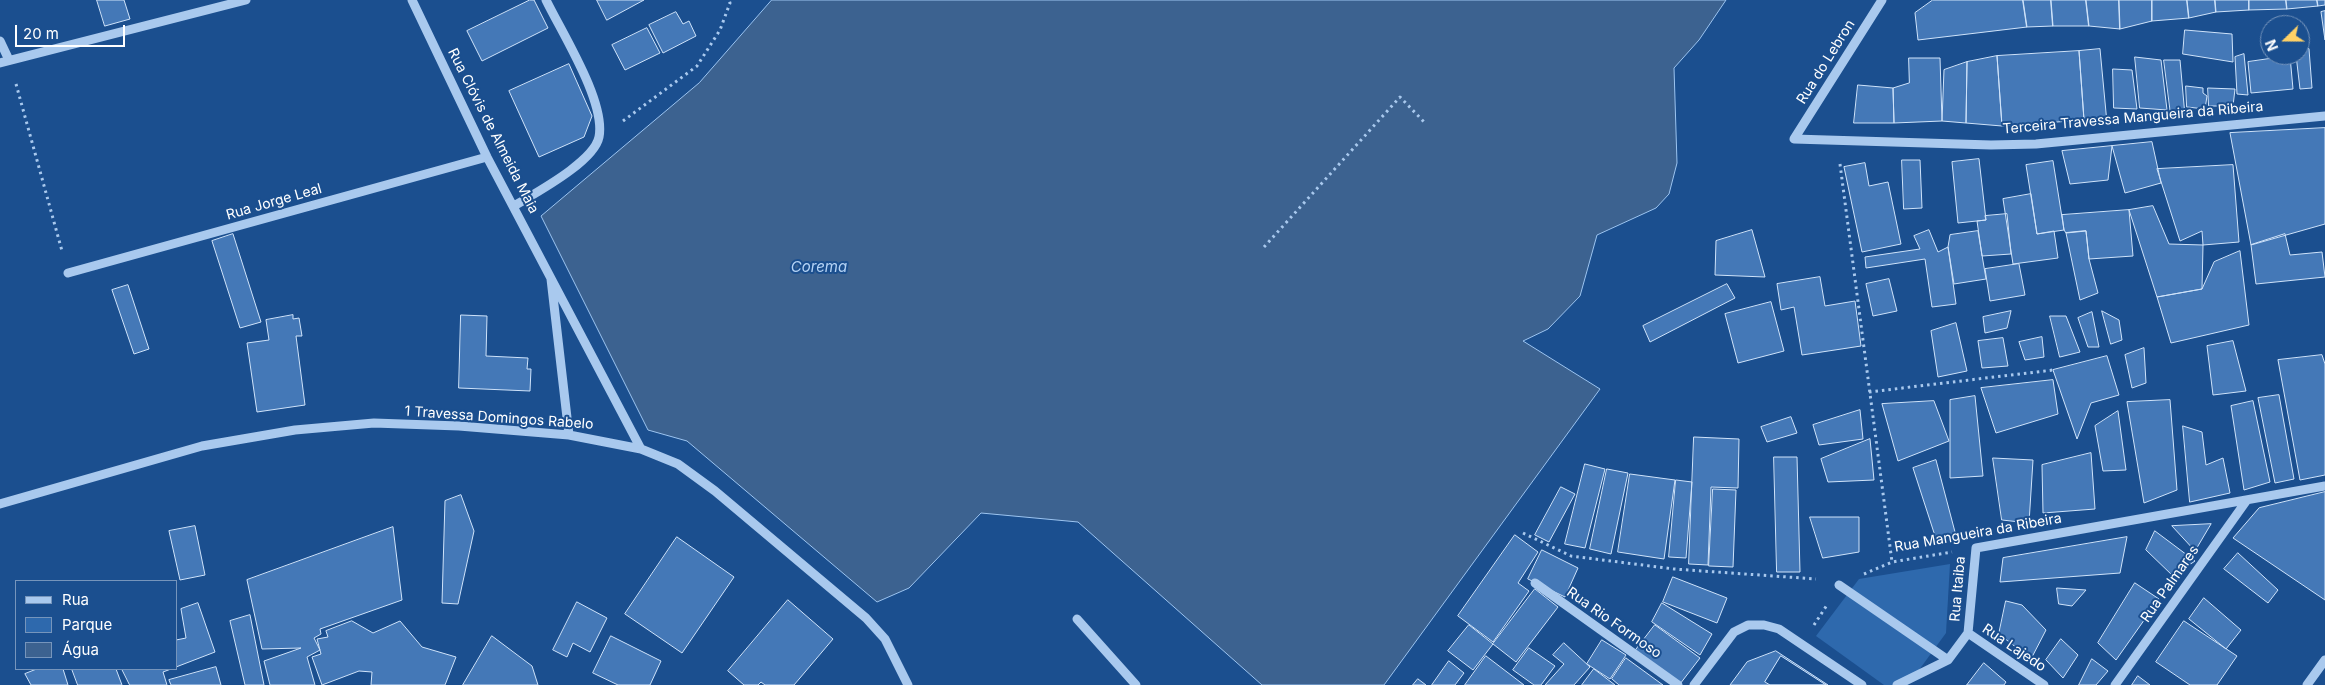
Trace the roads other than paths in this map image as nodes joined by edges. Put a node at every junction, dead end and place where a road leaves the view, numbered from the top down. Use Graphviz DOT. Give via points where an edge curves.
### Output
graph roads {
  1 [pos="246,0"];
  2 [pos="412,0"];
  3 [pos="546,0"];
  4 [pos="1882,0"];
  5 [pos="0,41"];
  6 [pos="5,62"];
  7 [pos="2325,116"];
  8 [pos="1794,139"];
  9 [pos="488,156"];
  10 [pos="514,206"];
  11 [pos="68,273"];
  12 [pos="551,274"];
  13 [pos="569,435"];
  14 [pos="641,449"];
  15 [pos="2325,486"];
  16 [pos="2247,500"];
  17 [pos="0,504"];
  18 [pos="1976,548"];
  19 [pos="1535,583"];
  20 [pos="1839,586"];
  21 [pos="1077,619"];
  22 [pos="1968,633"];
  23 [pos="1948,660"];
  24 [pos="2325,660"];
  25 [pos="908,685"];
  26 [pos="1136,685"];
  27 [pos="1678,685"];
  28 [pos="1694,685"];
  29 [pos="1862,685"];
  30 [pos="1897,685"];
  31 [pos="2044,685"];
  32 [pos="2115,685"];
  33 [pos="2307,685"];
  1 -- 6 [label="street"];
  2 -- 9 [label="street, Rua Clóvis de Almeida Maia"];
  3 -- 10 [label="street" via="598,110 599,139 582,161 560,179"];
  4 -- 8 [label="street, Rua do Lebron"];
  5 -- 6 [label="street"];
  7 -- 8 [label="street, Terceira Travessa Mangueira da Ribeira" via="2036,144"];
  9 -- 10 [label="street, Rua Clóvis de Almeida Maia"];
  9 -- 11 [label="street, Rua Jorge Leal"];
  10 -- 12 [label="street, Rua Clóvis de Almeida Maia"];
  12 -- 13 [label="street, Rua Clóvis de Almeida Maia"];
  12 -- 14 [label="street, Rua Clóvis de Almeida Maia"];
  13 -- 14 [label="street, 1 Travessa Domingos Rabelo"];
  13 -- 17 [label="street, 1 Travessa Domingos Rabelo" via="374,423 295,430 202,446"];
  14 -- 25 [label="street, 1 Travessa Domingos Rabelo" via="678,464 716,491 866,618 885,640"];
  15 -- 16 [label="street, Rua Mangueira da Ribeira"];
  16 -- 18 [label="street, Rua Mangueira da Ribeira"];
  16 -- 32 [label="street, Rua Palmares"];
  18 -- 22 [label="street, Rua Itaiba"];
  19 -- 27 [label="street, Rua Rio Formoso"];
  20 -- 23 [label="street"];
  21 -- 26 [label="street"];
  22 -- 23 [label="street, Rua Itaiba"];
  22 -- 31 [label="street, Rua Lajedo"];
  23 -- 30 [label="street, Rua Itaiba"];
  24 -- 33 [label="street"];
  28 -- 29 [label="street" via="1734,632 1748,626 1764,625 1779,629"];
}
